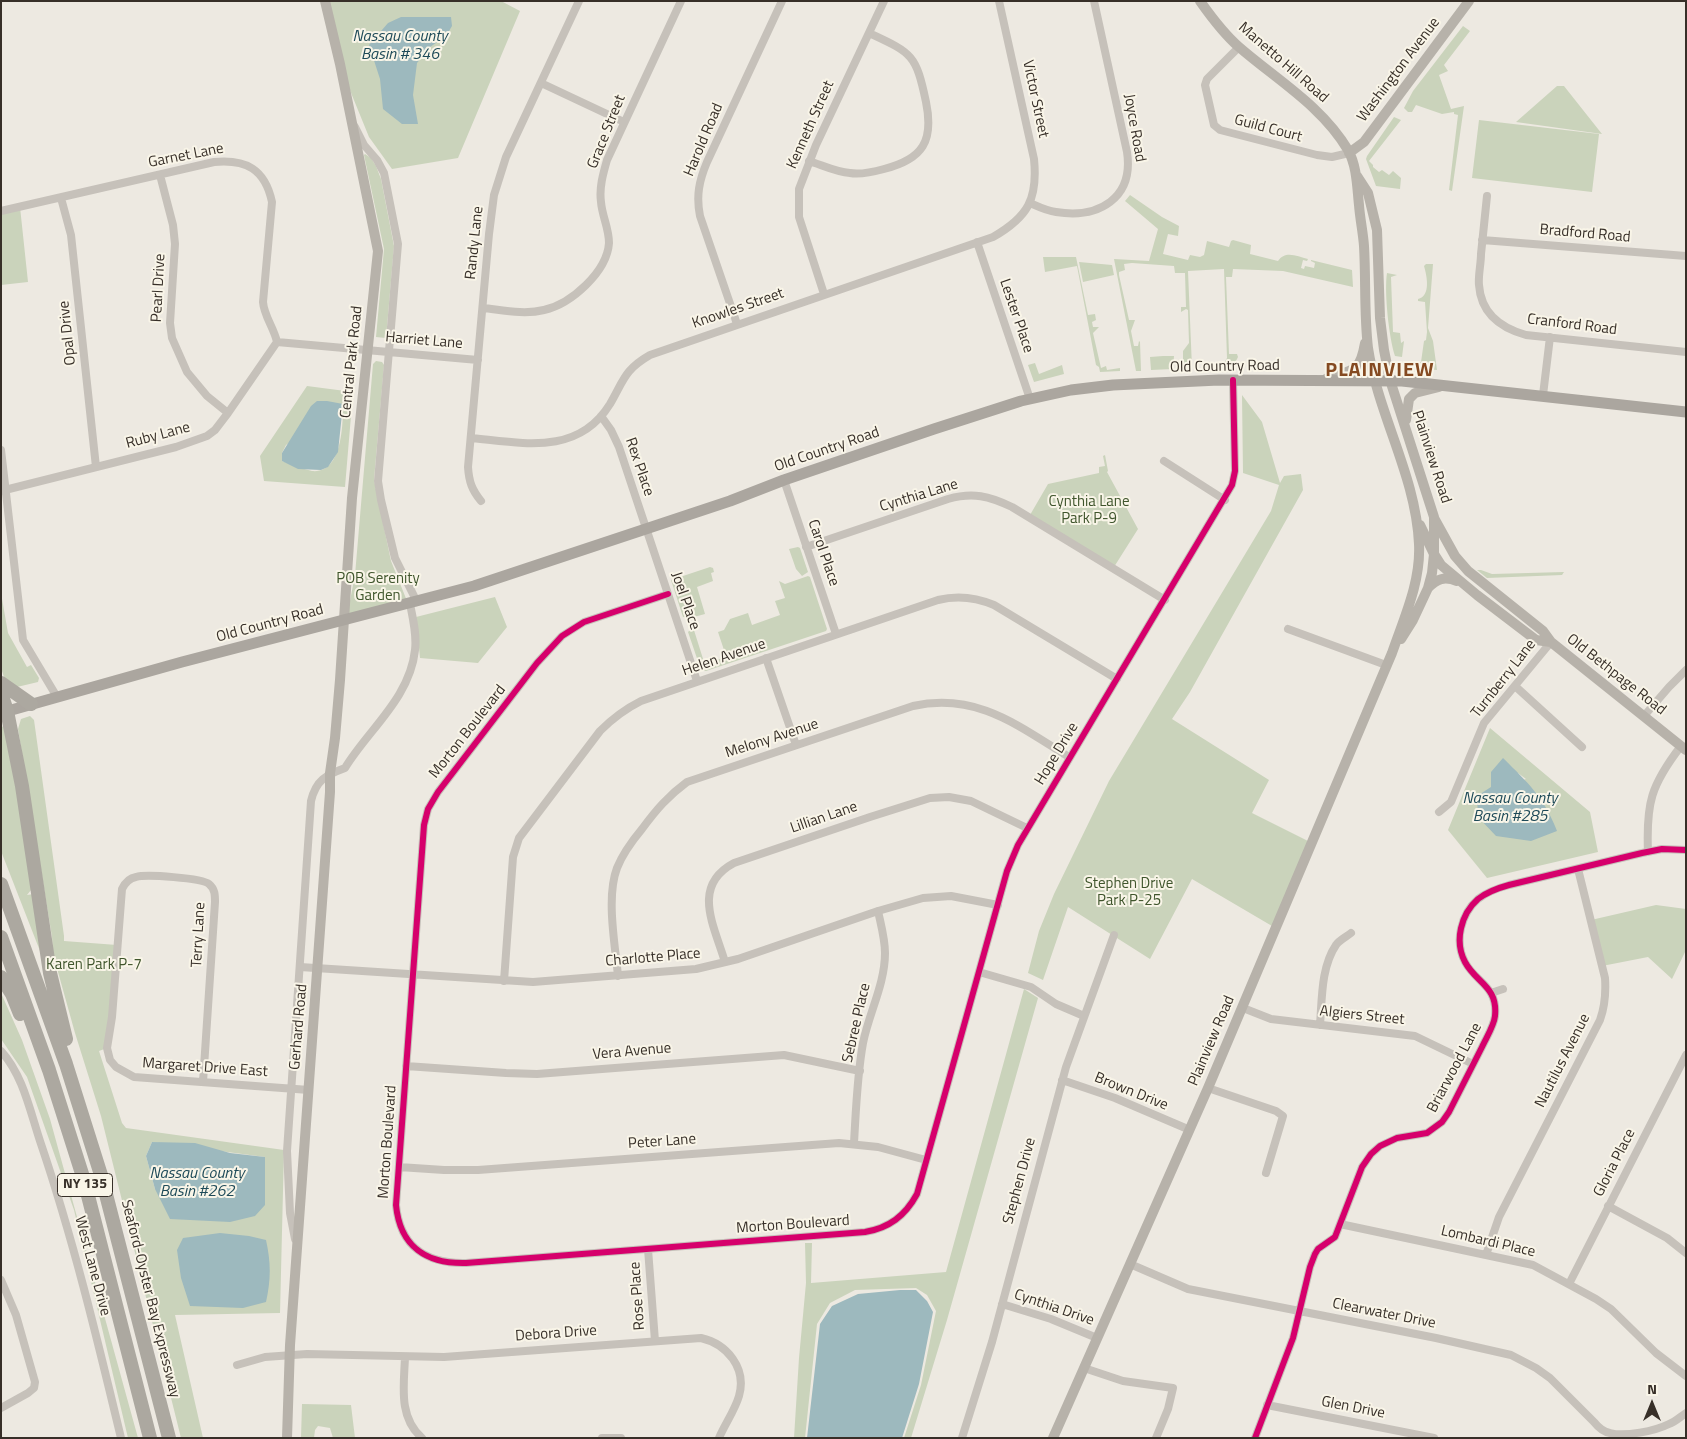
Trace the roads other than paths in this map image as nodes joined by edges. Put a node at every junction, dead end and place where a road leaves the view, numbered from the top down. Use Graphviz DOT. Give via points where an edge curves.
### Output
graph roads {
  1 [pos="326,1"];
  2 [pos="579,1"];
  3 [pos="681,1"];
  4 [pos="782,1"];
  5 [pos="884,1"];
  6 [pos="999,1"];
  7 [pos="1094,1"];
  8 [pos="1200,1"];
  9 [pos="1469,1"];
  10 [pos="869,33"];
  11 [pos="1239,47"];
  12 [pos="541,84"];
  13 [pos="349,110"];
  14 [pos="624,122"];
  15 [pos="1349,153"];
  16 [pos="809,161"];
  17 [pos="160,175"];
  18 [pos="1356,175"];
  19 [pos="1487,196"];
  20 [pos="61,198"];
  21 [pos="1030,203"];
  22 [pos="1,211"];
  23 [pos="1482,240"];
  24 [pos="977,242"];
  25 [pos="1686,256"];
  26 [pos="1379,266"];
  27 [pos="1364,267"];
  28 [pos="824,294"];
  29 [pos="483,308"];
  30 [pos="737,324"];
  31 [pos="1367,332"];
  32 [pos="1550,337"];
  33 [pos="277,342"];
  34 [pos="369,350"];
  35 [pos="388,352"];
  36 [pos="1686,352"];
  37 [pos="478,360"];
  38 [pos="1233,380"];
  39 [pos="1375,380"];
  40 [pos="1390,380"];
  41 [pos="1319,381"];
  42 [pos="1446,386"];
  43 [pos="1543,395"];
  44 [pos="1030,399"];
  45 [pos="1686,412"];
  46 [pos="228,413"];
  47 [pos="601,416"];
  48 [pos="1406,429"];
  49 [pos="471,438"];
  50 [pos="1,450"];
  51 [pos="1164,461"];
  52 [pos="96,467"];
  53 [pos="784,480"];
  54 [pos="1426,488"];
  55 [pos="3,491"];
  56 [pos="1411,492"];
  57 [pos="1224,500"];
  58 [pos="481,501"];
  59 [pos="1434,517"];
  60 [pos="1417,519"];
  61 [pos="646,530"];
  62 [pos="806,547"];
  63 [pos="1434,554"];
  64 [pos="1419,564"];
  65 [pos="1468,570"];
  66 [pos="1465,585"];
  67 [pos="1428,588"];
  68 [pos="668,594"];
  69 [pos="1165,600"];
  70 [pos="413,603"];
  71 [pos="344,620"];
  72 [pos="1288,629"];
  73 [pos="836,634"];
  74 [pos="1550,642"];
  75 [pos="1392,653"];
  76 [pos="766,658"];
  77 [pos="1386,665"];
  78 [pos="1686,670"];
  79 [pos="1117,679"];
  80 [pos="697,681"];
  81 [pos="1,683"];
  82 [pos="1515,686"];
  83 [pos="1,693"];
  84 [pos="57,697"];
  85 [pos="31,704"];
  86 [pos="4,712"];
  87 [pos="1644,716"];
  88 [pos="796,745"];
  89 [pos="1582,747"];
  90 [pos="1683,748"];
  91 [pos="1070,757"];
  92 [pos="330,773"];
  93 [pos="1439,812"];
  94 [pos="1027,828"];
  95 [pos="1686,850"];
  96 [pos="1648,852"];
  97 [pos="1578,868"];
  98 [pos="1,884"];
  99 [pos="122,889"];
  100 [pos="998,904"];
  101 [pos="878,911"];
  102 [pos="1351,933"];
  103 [pos="1114,935"];
  104 [pos="1,937"];
  105 [pos="725,962"];
  106 [pos="300,967"];
  107 [pos="318,968"];
  108 [pos="979,972"];
  109 [pos="412,974"];
  110 [pos="618,976"];
  111 [pos="1,977"];
  112 [pos="504,981"];
  113 [pos="1503,989"];
  114 [pos="1491,993"];
  115 [pos="1243,1008"];
  116 [pos="1084,1016"];
  117 [pos="1320,1025"];
  118 [pos="1,1051"];
  119 [pos="1686,1055"];
  120 [pos="1473,1064"];
  121 [pos="406,1066"];
  122 [pos="860,1071"];
  123 [pos="1062,1080"];
  124 [pos="203,1082"];
  125 [pos="292,1088"];
  126 [pos="1208,1088"];
  127 [pos="309,1090"];
  128 [pos="84,1118"];
  129 [pos="66,1123"];
  130 [pos="1190,1130"];
  131 [pos="854,1143"];
  132 [pos="926,1160"];
  133 [pos="399,1167"];
  134 [pos="1266,1173"];
  135 [pos="1608,1206"];
  136 [pos="1340,1224"];
  137 [pos="297,1247"];
  138 [pos="648,1249"];
  139 [pos="1686,1253"];
  140 [pos="1486,1255"];
  141 [pos="1130,1264"];
  142 [pos="1,1280"];
  143 [pos="1568,1284"];
  144 [pos="1002,1304"];
  145 [pos="1299,1311"];
  146 [pos="1097,1338"];
  147 [pos="655,1341"];
  148 [pos="290,1356"];
  149 [pos="405,1357"];
  150 [pos="237,1365"];
  151 [pos="1084,1368"];
  152 [pos="1686,1376"];
  153 [pos="1267,1405"];
  154 [pos="1,1408"];
  155 [pos="1686,1413"];
  156 [pos="1608,1436"];
  157 [pos="121,1438"];
  158 [pos="150,1438"];
  159 [pos="168,1438"];
  160 [pos="287,1438"];
  161 [pos="422,1438"];
  162 [pos="602,1438"];
  163 [pos="621,1438"];
  164 [pos="719,1438"];
  165 [pos="962,1438"];
  166 [pos="1053,1438"];
  167 [pos="1156,1438"];
  168 [pos="1255,1438"];
  169 [pos="1434,1438"];
  1 -- 13 [label="main road, Central Park Road"];
  2 -- 12 [label="street, Randy Lane"];
  3 -- 14 [label="street, Grace Street"];
  4 -- 30 [label="street, Harold Road" via="699,180 700,216"];
  5 -- 10 [label="street, Kenneth Street"];
  6 -- 21 [label="street, Victor Street" via="1034,159 1035,188"];
  7 -- 21 [label="street, Joyce Road" via="1127,152 1128,175 1114,198 1092,211 1076,214 1055,212"];
  8 -- 11 [label="main road, Manetto Hill Road"];
  9 -- 15 [label="main road, Washington Avenue" via="1364,142"];
  10 -- 16 [label="street, Kenneth Street"];
  10 -- 16 [label="street" via="899,47 916,64 929,117 926,142 902,164 861,174"];
  11 -- 15 [label="main road, Manetto Hill Road" via="1313,107 1340,137"];
  11 -- 15 [label="street, Guild Court" via="1207,79 1205,85 1214,125 1220,130 1304,153 1332,157"];
  12 -- 14 [label="street"];
  12 -- 29 [label="street, Randy Lane" via="506,157 494,195"];
  13 -- 34 [label="main road, Central Park Road" via="378,251"];
  13 -- 35 [label="street, Central Park Road" via="361,138 384,173 398,244"];
  14 -- 29 [label="street, Grace Street" via="602,178 601,201 609,241 608,251 597,273 565,301 544,310 519,312"];
  15 -- 18 [label="main road, Manetto Hill Road"];
  16 -- 28 [label="street, Kenneth Street" via="799,189 799,217"];
  17 -- 20 [label="street, Garnet Lane"];
  17 -- 33 [label="street, Garnet Lane" via="214,162 235,161 256,171 263,179 272,202 263,302"];
  17 -- 46 [label="street, Pearl Drive" via="175,244 172,338 187,372 207,396"];
  18 -- 26 [label="main road, Manetto Hill Road" via="1368,192 1372,206"];
  18 -- 27 [label="main road, Manetto Hill Road"];
  19 -- 23 [label="street, Cranford Road"];
  20 -- 22 [label="street, Garnet Lane"];
  20 -- 52 [label="street, Opal Drive" via="71,235"];
  21 -- 24 [label="street, Knowles Street" via="1008,228"];
  23 -- 25 [label="street, Bradford Road"];
  23 -- 32 [label="street, Cranford Road" via="1479,285 1487,310 1497,322 1511,330"];
  24 -- 28 [label="street, Knowles Street"];
  24 -- 44 [label="street, Lester Place"];
  26 -- 27 [label="main road"];
  26 -- 40 [label="main road, Manetto Hill Road" via="1380,318"];
  27 -- 31 [label="main road, Manetto Hill Road"];
  28 -- 30 [label="street, Knowles Street"];
  29 -- 37 [label="street, Randy Lane"];
  30 -- 47 [label="street, Knowles Street" via="639,361 622,380"];
  31 -- 39 [label="main road, Manetto Hill Road"];
  31 -- 41 [label="main road" via="1362,360 1352,371"];
  32 -- 36 [label="street, Cranford Road"];
  32 -- 43 [label="street"];
  33 -- 34 [label="street"];
  33 -- 46 [label="street, Ruby Lane"];
  34 -- 35 [label="street, Harriet Lane"];
  34 -- 71 [label="main road, Central Park Road" via="352,498"];
  35 -- 37 [label="street, Harriet Lane"];
  35 -- 70 [label="street, Central Park Road" via="378,482 395,558"];
  37 -- 49 [label="street, Randy Lane"];
  38 -- 41 [label="main road, Old Country Road"];
  38 -- 44 [label="main road, Old Country Road" via="1099,386"];
  38 -- 57 [label="street, Hope Drive" via="1235,471"];
  39 -- 40 [label="main road, Old Country Road"];
  39 -- 41 [label="main road, Old Country Road"];
  39 -- 56 [label="main road, Plainview Road"];
  40 -- 42 [label="main road, Old Country Road"];
  40 -- 48 [label="main road, Plainview Road"];
  42 -- 43 [label="main road, Old Country Road"];
  42 -- 48 [label="main road" via="1415,393 1408,398"];
  43 -- 45 [label="main road, Old Country Road"];
  44 -- 53 [label="main road, Old Country Road"];
  46 -- 52 [label="street, Ruby Lane" via="215,430 198,440"];
  47 -- 49 [label="street, Knowles Street" via="591,427 554,443"];
  47 -- 61 [label="street, Rex Place" via="619,448"];
  48 -- 54 [label="main road, Plainview Road"];
  49 -- 58 [label="street, Randy Lane" via="469,479"];
  50 -- 55 [label="street"];
  51 -- 57 [label="street"];
  52 -- 55 [label="street, Ruby Lane"];
  53 -- 61 [label="main road, Old Country Road"];
  53 -- 62 [label="street, Carol Place"];
  54 -- 56 [label="main road"];
  54 -- 59 [label="main road, Plainview Road"];
  55 -- 84 [label="street" via="23,640"];
  56 -- 60 [label="main road, Plainview Road"];
  57 -- 69 [label="street, Hope Drive"];
  59 -- 63 [label="main road, Plainview Road"];
  59 -- 65 [label="main road, Old Bethpage Road" via="1455,556"];
  60 -- 63 [label="main road, Old Bethpage Road"];
  60 -- 64 [label="main road, Plainview Road"];
  61 -- 68 [label="street, Joel Place"];
  61 -- 70 [label="main road, Old Country Road" via="516,574"];
  62 -- 69 [label="street, Cynthia Lane" via="948,499 978,495 1012,507"];
  62 -- 73 [label="street, Carol Place"];
  63 -- 64 [label="main road"];
  63 -- 65 [label="main road" via="1445,556"];
  63 -- 66 [label="main road, Old Bethpage Road"];
  63 -- 67 [label="main road, Plainview Road"];
  64 -- 75 [label="main road, Plainview Road"];
  65 -- 74 [label="main road, Old Bethpage Road" via="1542,631"];
  66 -- 67 [label="main road" via="1446,578 1437,580"];
  66 -- 74 [label="main road, Old Bethpage Road" via="1536,640"];
  67 -- 75 [label="main road, Plainview Road"];
  68 -- 80 [label="street, Joel Place"];
  68 -- 109 [label="street, Morton Boulevard" via="584,622 562,636 438,792 428,809 424,826"];
  69 -- 79 [label="street, Hope Drive"];
  70 -- 71 [label="main road, Old Country Road"];
  70 -- 92 [label="street, Central Park Road" via="415,650 405,685 345,768"];
  71 -- 84 [label="main road, Old Country Road"];
  71 -- 92 [label="main road, Gerhard Road"];
  72 -- 77 [label="street"];
  73 -- 76 [label="street, Helen Avenue"];
  73 -- 79 [label="street, Helen Avenue" via="938,600 968,597 994,605"];
  74 -- 82 [label="street, Turnberry Lane"];
  74 -- 87 [label="main road, Old Bethpage Road"];
  75 -- 77 [label="main road, Plainview Road"];
  76 -- 80 [label="street, Helen Avenue"];
  76 -- 88 [label="street"];
  77 -- 115 [label="main road, Plainview Road"];
  78 -- 87 [label="street"];
  79 -- 91 [label="street, Hope Drive"];
  80 -- 112 [label="street, Helen Avenue" via="641,700 615,716 600,731 519,838 513,856"];
  81 -- 85 [label="highway"];
  82 -- 89 [label="street"];
  82 -- 93 [label="street, Turnberry Lane" via="1484,723 1451,802"];
  83 -- 86 [label="highway"];
  84 -- 85 [label="main road, Old Country Road"];
  85 -- 86 [label="main road, Old Country Road"];
  86 -- 128 [label="highway" via="22,786 50,973"];
  87 -- 90 [label="main road, Old Bethpage Road"];
  88 -- 91 [label="street, Melony Avenue" via="913,706 945,702 969,705 996,714"];
  88 -- 110 [label="street, Melony Avenue" via="687,782 670,794 652,815 626,851 614,880 612,901"];
  90 -- 96 [label="street" via="1665,766 1651,798 1647,815"];
  91 -- 94 [label="street, Hope Drive"];
  92 -- 106 [label="street, Central Park Road" via="314,788 311,801"];
  92 -- 107 [label="main road, Gerhard Road"];
  94 -- 100 [label="street, Hope Drive" via="1007,871"];
  94 -- 105 [label="street, Lillian Lane" via="972,801 930,798 734,863 717,875 708,897"];
  95 -- 96 [label="street"];
  96 -- 97 [label="street"];
  97 -- 114 [label="street" via="1495,889 1478,899 1469,910 1460,930 1462,954 1469,968"];
  97 -- 140 [label="street, Nautilus Avenue" via="1605,978 1604,1008 1499,1217"];
  98 -- 128 [label="highway, Seaford-Oyster Bay Expressway / NY 135"];
  99 -- 124 [label="street, Margaret Drive East" via="108,1056 116,1067 134,1077"];
  99 -- 124 [label="street, Terry Lane" via="129,879 144,876 198,880 214,891"];
  100 -- 101 [label="street, Charlotte Place" via="936,896"];
  100 -- 108 [label="street, Hope Drive"];
  101 -- 105 [label="street, Charlotte Place"];
  101 -- 122 [label="street, Sebree Place" via="885,941 884,963"];
  102 -- 117 [label="street" via="1337,943 1329,958"];
  103 -- 116 [label="street, Stephen Drive"];
  104 -- 129 [label="highway, NY 135"];
  105 -- 110 [label="street, Charlotte Place" via="696,969"];
  106 -- 107 [label="street, Charlotte Place"];
  106 -- 125 [label="street, Central Park Road"];
  107 -- 109 [label="street, Charlotte Place"];
  107 -- 127 [label="main road, Gerhard Road"];
  108 -- 116 [label="street" via="1031,987 1056,1004"];
  108 -- 132 [label="street, Hope Drive"];
  109 -- 112 [label="street, Charlotte Place"];
  109 -- 121 [label="street, Morton Boulevard"];
  110 -- 112 [label="street, Charlotte Place"];
  111 -- 129 [label="highway" via="12,994"];
  113 -- 114 [label="street"];
  114 -- 120 [label="street, Briarwood Lane" via="1495,1018"];
  115 -- 117 [label="street, Algiers Street" via="1271,1018"];
  115 -- 126 [label="main road, Plainview Road"];
  116 -- 123 [label="street, Stephen Drive"];
  117 -- 120 [label="street, Algiers Street" via="1415,1036"];
  118 -- 157 [label="street, West Lane Drive" via="25,1095 53,1179 82,1279"];
  119 -- 135 [label="street, Gloria Place"];
  120 -- 136 [label="street, Briarwood Lane" via="1449,1112 1435,1128 1427,1133 1397,1138 1371,1154 1362,1167"];
  121 -- 122 [label="street, Vera Avenue" via="537,1074 784,1055"];
  121 -- 133 [label="street, Morton Boulevard"];
  122 -- 131 [label="street, Sebree Place"];
  123 -- 130 [label="street, Brown Drive" via="1115,1098"];
  123 -- 144 [label="street, Stephen Drive"];
  124 -- 125 [label="street, Margaret Drive East"];
  125 -- 127 [label="street, Margaret Drive East"];
  125 -- 137 [label="street, Central Park Road" via="287,1151 290,1213"];
  126 -- 130 [label="main road, Plainview Road"];
  126 -- 134 [label="street" via="1283,1116"];
  127 -- 137 [label="main road, Gerhard Road"];
  128 -- 159 [label="highway, Seaford-Oyster Bay Expressway / NY 135"];
  129 -- 158 [label="highway, NY 135" via="99,1235"];
  130 -- 141 [label="main road, Plainview Road"];
  131 -- 132 [label="street, Peter Lane" via="878,1146"];
  131 -- 133 [label="street, Peter Lane" via="478,1170"];
  132 -- 138 [label="street, Morton Boulevard" via="910,1206 900,1218 875,1231"];
  133 -- 138 [label="street, Morton Boulevard" via="396,1205 401,1229 418,1250 441,1262 466,1263"];
  135 -- 139 [label="street" via="1661,1234"];
  135 -- 143 [label="street, Gloria Place"];
  136 -- 140 [label="street, Lombardi Place"];
  136 -- 145 [label="street, Briarwood Lane" via="1335,1237 1315,1254"];
  137 -- 148 [label="main road, Gerhard Road"];
  138 -- 147 [label="street, Rose Place"];
  140 -- 143 [label="street, Lombardi Place" via="1533,1265"];
  141 -- 145 [label="street, Clearwater Drive" via="1188,1289"];
  141 -- 146 [label="main road, Plainview Road"];
  142 -- 154 [label="street" via="16,1315 35,1382 28,1393"];
  143 -- 152 [label="street, Lombardi Place" via="1611,1309 1656,1353"];
  144 -- 146 [label="street, Cynthia Drive"];
  144 -- 165 [label="street, Stephen Drive"];
  145 -- 153 [label="street, Briarwood Lane" via="1293,1338"];
  145 -- 156 [label="street, Clearwater Drive" via="1511,1355 1550,1378"];
  146 -- 151 [label="main road, Plainview Road"];
  147 -- 149 [label="street, Debora Drive"];
  147 -- 164 [label="street, Debora Drive" via="711,1340 729,1353 736,1363 740,1378 738,1398"];
  148 -- 149 [label="street, Debora Drive"];
  148 -- 150 [label="street, Debora Drive" via="265,1357"];
  148 -- 160 [label="main road, Gerhard Road"];
  149 -- 161 [label="street" via="403,1400 412,1426"];
  151 -- 166 [label="main road, Plainview Road"];
  151 -- 167 [label="street" via="1123,1381 1173,1388"];
  153 -- 168 [label="street, Briarwood Lane"];
  153 -- 169 [label="street, Glen Drive"];
  155 -- 156 [label="street" via="1659,1428"];
  162 -- 163 [label="street"];
}
